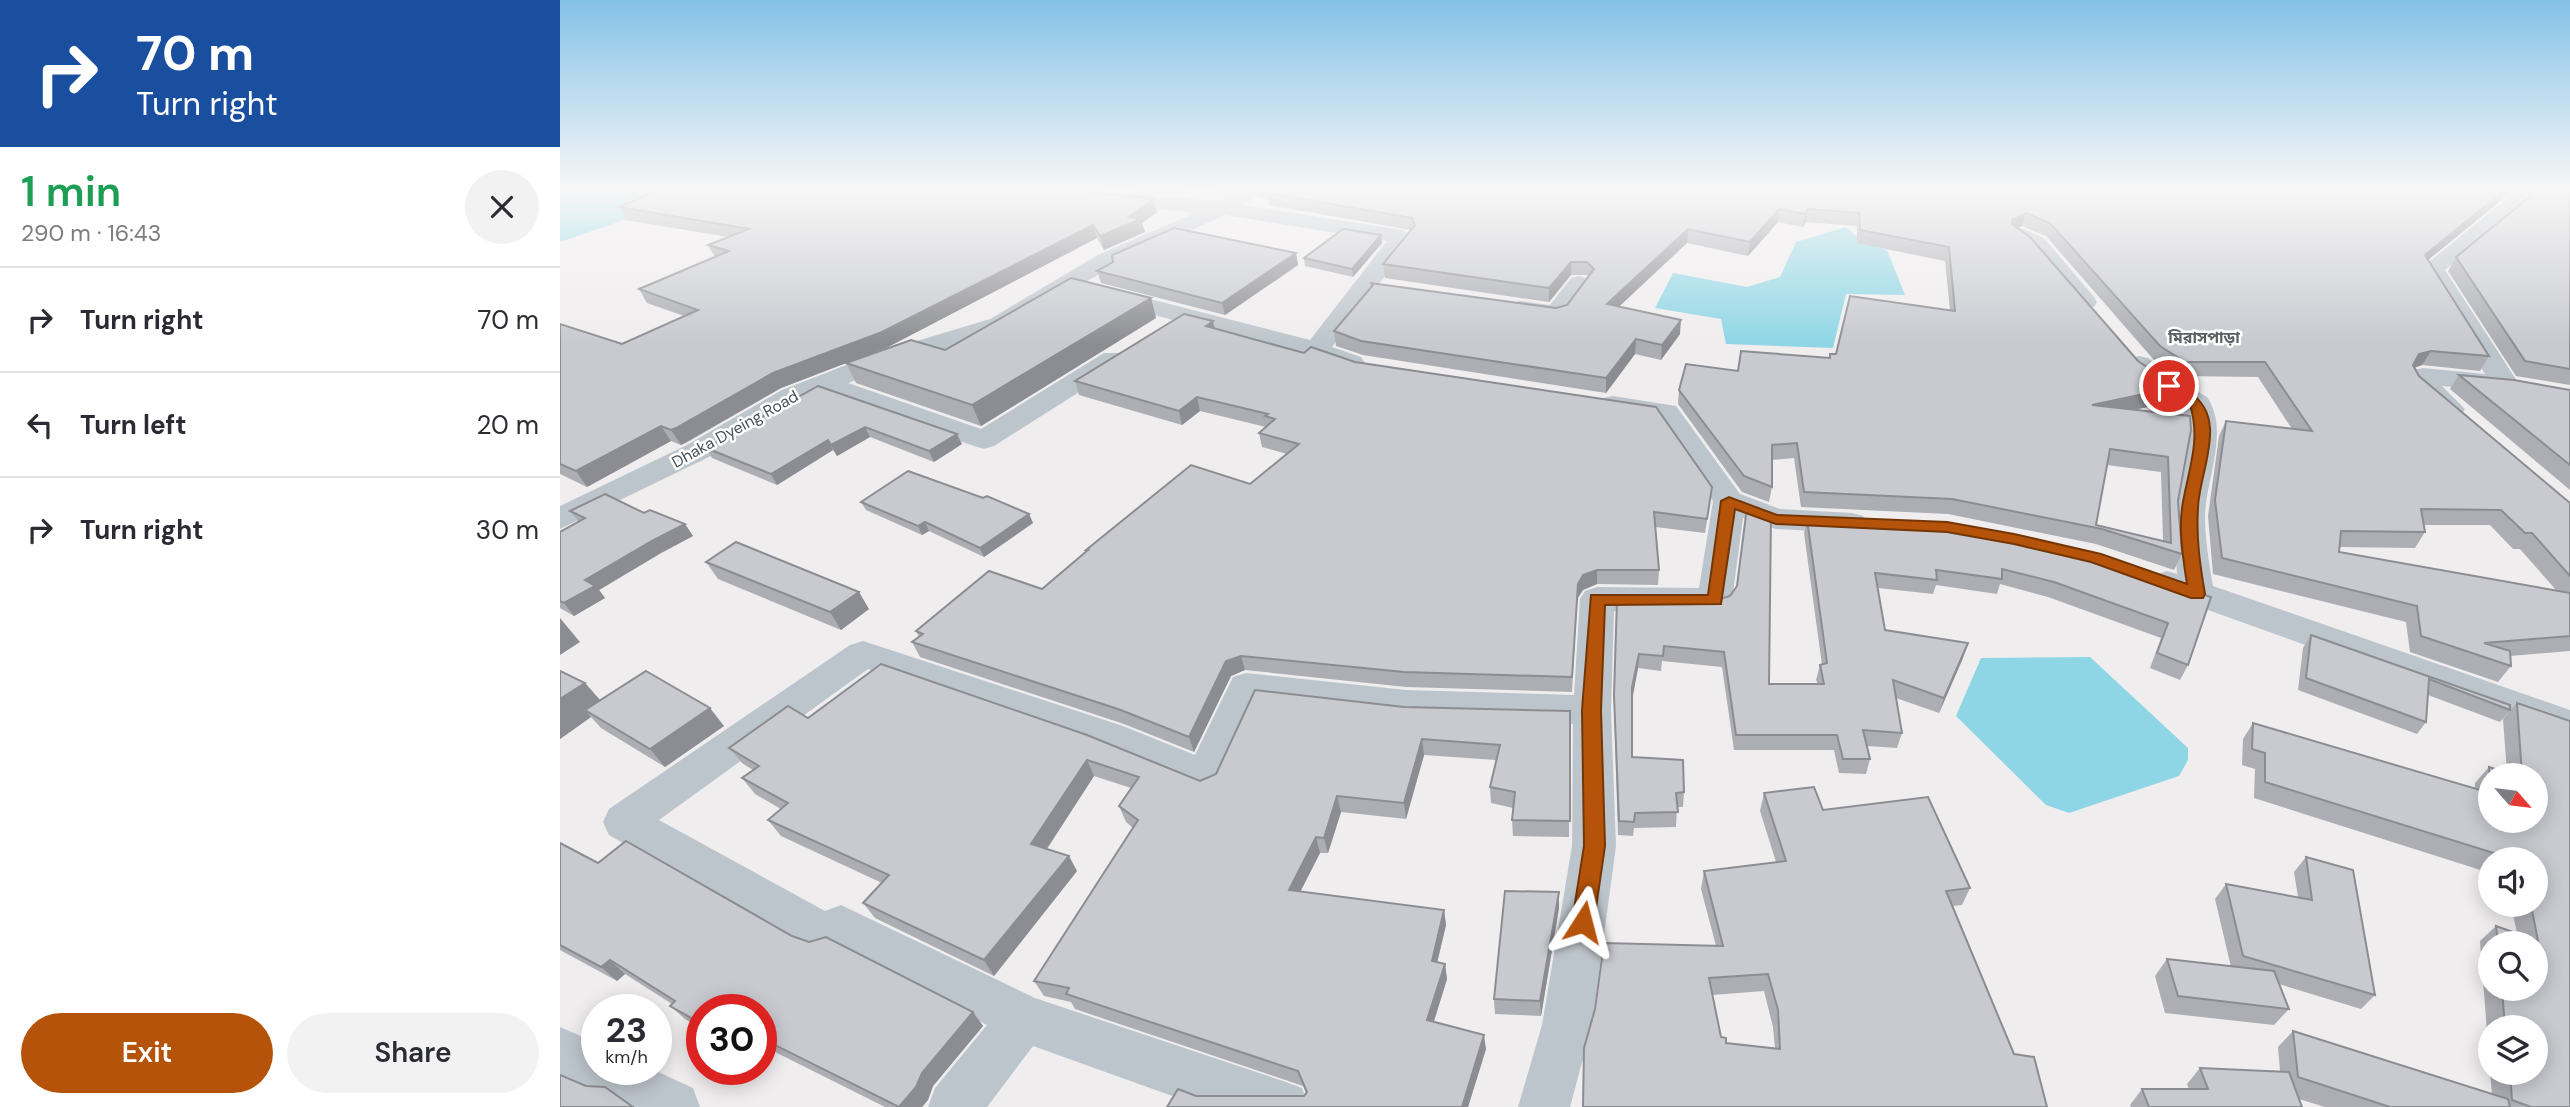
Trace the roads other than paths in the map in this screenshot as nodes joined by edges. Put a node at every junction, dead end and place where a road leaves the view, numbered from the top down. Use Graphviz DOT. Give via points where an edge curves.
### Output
graph roads {
  1 [pos="1150,241"];
  2 [pos="1400,241"];
  3 [pos="2032,241"];
  4 [pos="2467,241"];
  5 [pos="1579,283"];
  6 [pos="1065,284"];
  7 [pos="1362,285"];
  8 [pos="1388,288"];
  9 [pos="1492,304"];
  10 [pos="1184,315"];
  11 [pos="1316,350"];
  12 [pos="1384,369"];
  13 [pos="823,384"];
  14 [pos="1586,400"];
  15 [pos="2470,426"];
  16 [pos="1729,501"];
  17 [pos="568,506"];
  18 [pos="1881,524"];
  19 [pos="2133,571"];
  20 [pos="2197,594"];
  21 [pos="1592,710"];
  22 [pos="2570,725"];
  23 [pos="1024,1018"];
  24 [pos="560,1052"];
  25 [pos="674,1107"];
  26 [pos="954,1107"];
  27 [pos="1283,1107"];
  28 [pos="1544,1107"];
  1 -- 6 [label="street, Dhaka Dyeing Road"];
  2 -- 7 [label="street"];
  3 -- 20 [label="street" via="2154,378 2197,403 2202,420 2201,461 2190,504 2189,534"];
  4 -- 15 [label="street" via="2432,269 2518,386 2423,376 2421,383"];
  5 -- 9 [label="street" via="1556,313"];
  6 -- 10 [label="street"];
  6 -- 13 [label="street, Dhaka Dyeing Road" via="999,324"];
  7 -- 8 [label="street"];
  7 -- 11 [label="street"];
  10 -- 11 [label="street"];
  10 -- 13 [label="street" via="984,440"];
  11 -- 12 [label="street"];
  13 -- 17 [label="street, Dhaka Dyeing Road" via="792,396 698,451"];
  14 -- 16 [label="street" via="1666,412"];
  16 -- 18 [label="street" via="1776,519"];
  16 -- 21 [label="street" via="1715,600 1597,599"];
  19 -- 20 [label="street"];
  20 -- 22 [label="street"];
  21 -- 23 [label="street" via="1406,705 1246,687 1205,777 1109,737 863,654 624,822 822,933 841,926"];
  21 -- 28 [label="street" via="1594,846 1567,1025"];
  23 -- 26 [label="street"];
  23 -- 27 [label="street"];
  24 -- 25 [label="street"];
}
